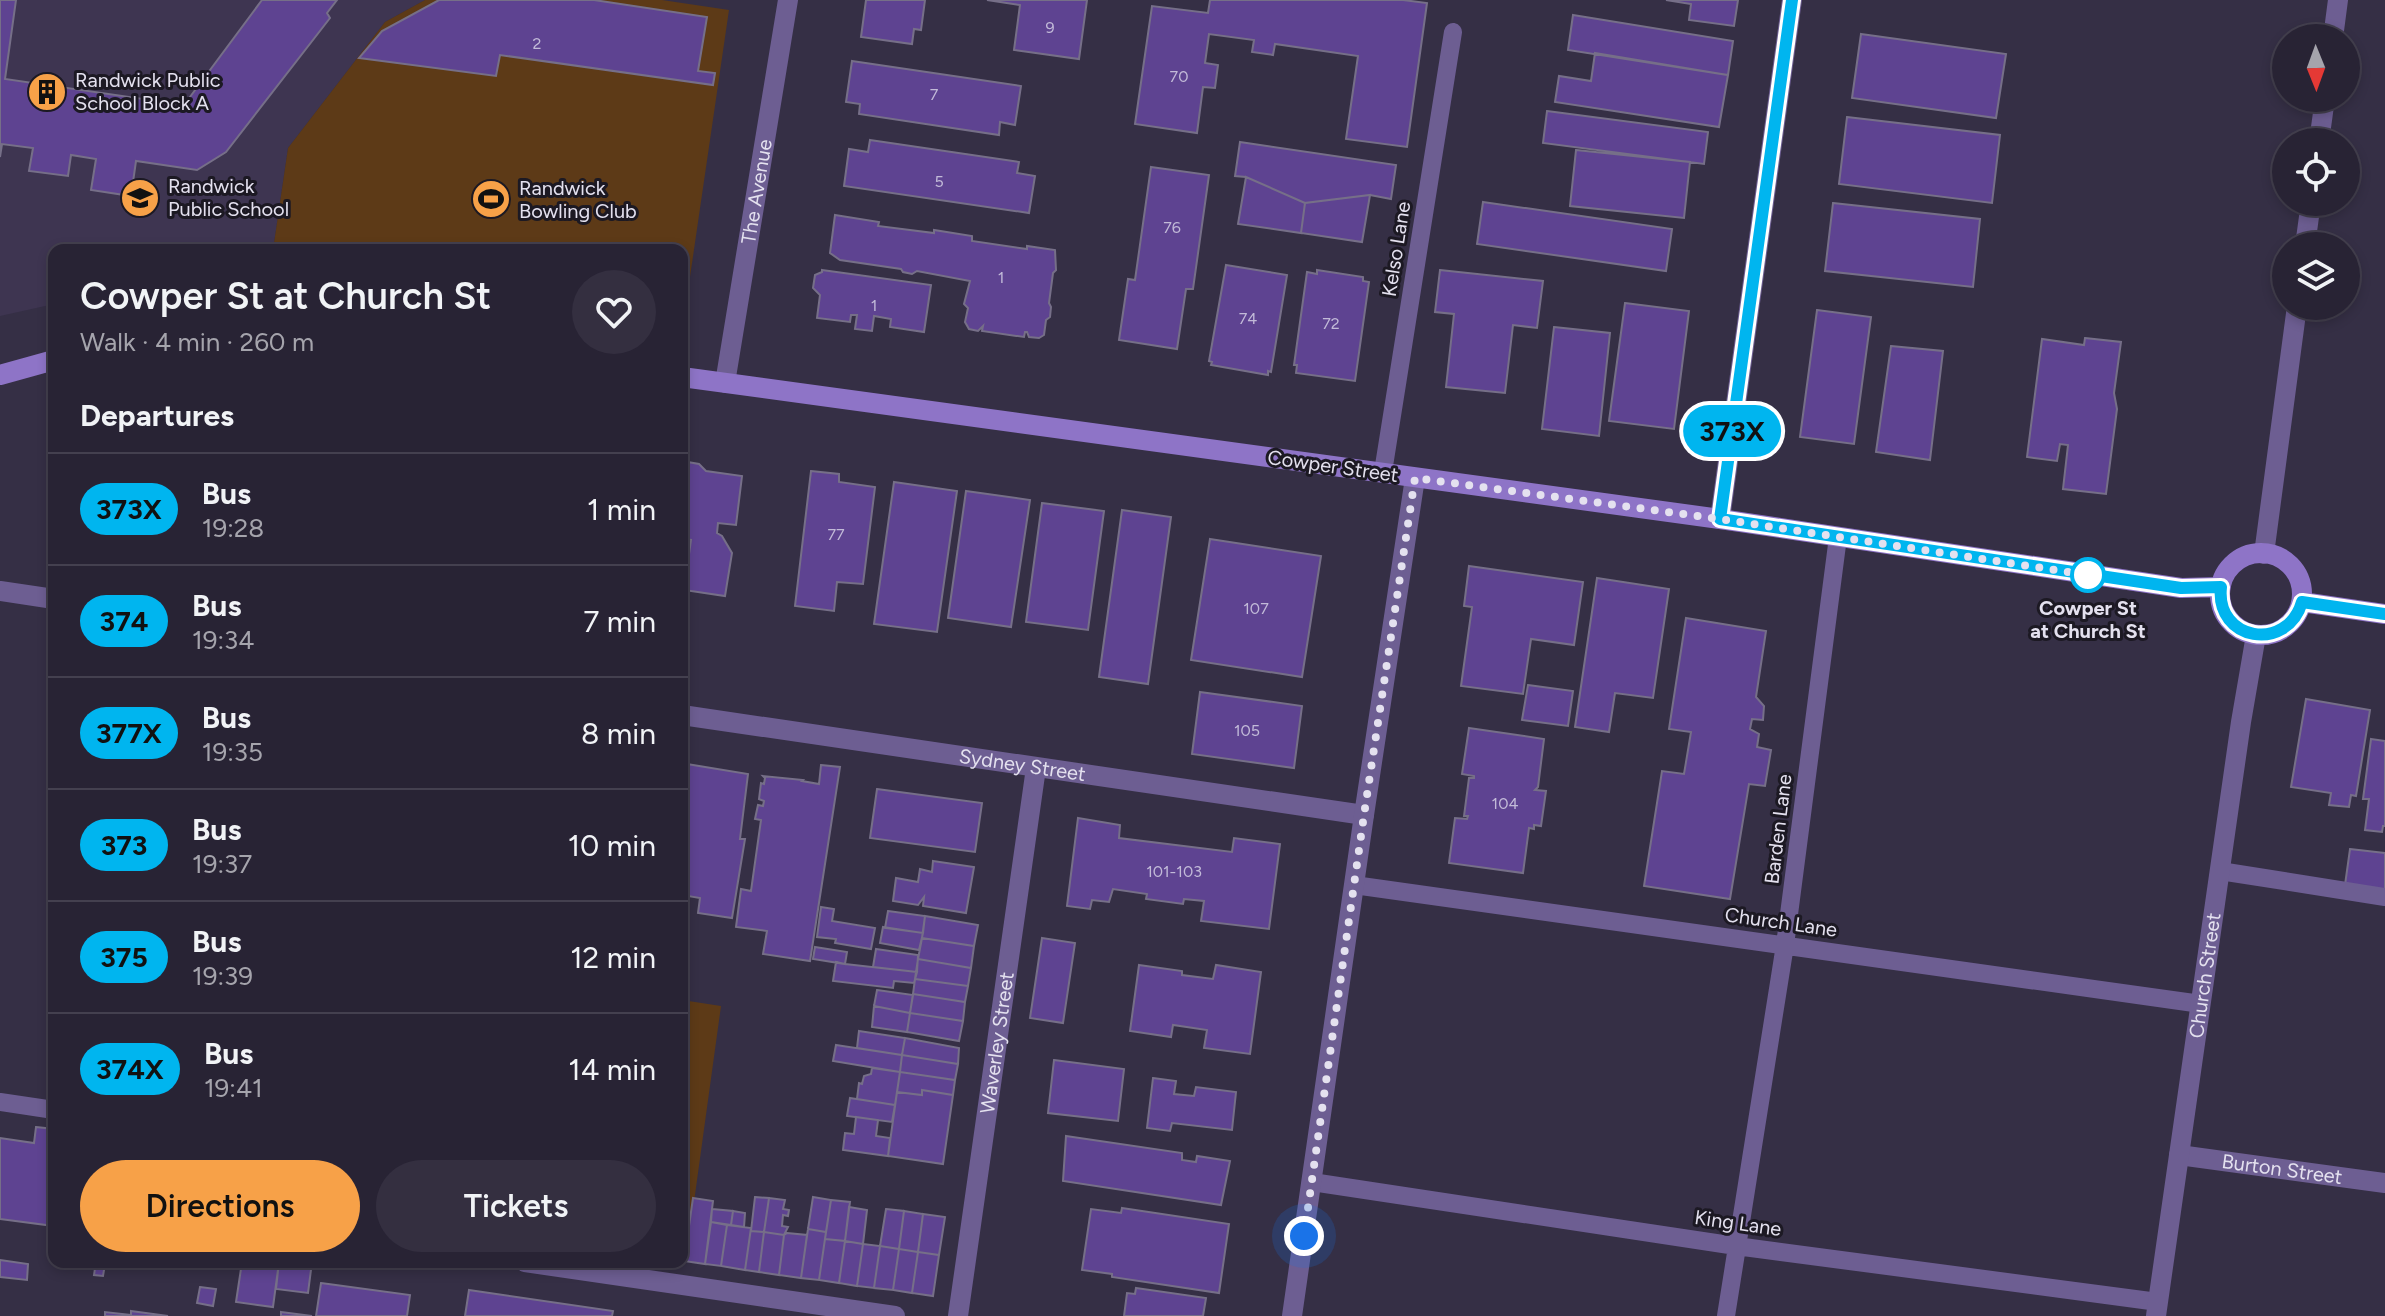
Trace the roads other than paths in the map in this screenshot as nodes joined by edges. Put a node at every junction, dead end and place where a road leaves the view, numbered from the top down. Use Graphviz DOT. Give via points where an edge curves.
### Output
graph roads {
  1 [pos="788,0"];
  2 [pos="1792,0"];
  3 [pos="2338,0"];
  4 [pos="2335,24"];
  5 [pos="1453,32"];
  6 [pos="2295,320"];
  7 [pos="48,362"];
  8 [pos="0,375"];
  9 [pos="688,378"];
  10 [pos="725,383"];
  11 [pos="1383,472"];
  12 [pos="1415,478"];
  13 [pos="1720,519"];
  14 [pos="1838,537"];
  15 [pos="2264,554"];
  16 [pos="2221,587"];
  17 [pos="0,591"];
  18 [pos="48,598"];
  19 [pos="2302,602"];
  20 [pos="2385,614"];
  21 [pos="2256,635"];
  22 [pos="688,716"];
  23 [pos="1036,768"];
  24 [pos="1364,815"];
  25 [pos="2220,871"];
  26 [pos="1354,885"];
  27 [pos="2385,897"];
  28 [pos="1785,945"];
  29 [pos="2201,1004"];
  30 [pos="0,1102"];
  31 [pos="48,1109"];
  32 [pos="2179,1155"];
  33 [pos="1312,1182"];
  34 [pos="2385,1183"];
  35 [pos="1736,1246"];
  36 [pos="566,1268"];
  37 [pos="2157,1309"];
  38 [pos="895,1316"];
  39 [pos="958,1316"];
  40 [pos="1292,1316"];
  41 [pos="1726,1316"];
  1 -- 10 [label="street, The Avenue"];
  2 -- 13 [label="street"];
  3 -- 4 [label="street"];
  5 -- 11 [label="lane, Kelso Lane"];
  6 -- 15 [label="street"];
  7 -- 8 [label="main road"];
  9 -- 10 [label="main road, Cowper Street"];
  10 -- 11 [label="main road, Cowper Street"];
  11 -- 12 [label="main road, Cowper Street"];
  12 -- 13 [label="main road, Cowper Street"];
  12 -- 24 [label="street"];
  13 -- 14 [label="main road, Cowper Street"];
  14 -- 16 [label="main road, Cowper Street" via="2181,588"];
  14 -- 28 [label="lane, Barden Lane"];
  15 -- 16 [label="main road" via="2233,564"];
  15 -- 19 [label="main road" via="2277,556 2293,569"];
  16 -- 21 [label="main road" via="2228,618"];
  17 -- 18 [label="street"];
  19 -- 20 [label="main road"];
  19 -- 21 [label="main road" via="2288,625"];
  21 -- 25 [label="street, Church Street"];
  22 -- 23 [label="street, Sydney Street"];
  23 -- 24 [label="street, Sydney Street"];
  23 -- 39 [label="street, Waverley Street"];
  24 -- 26 [label="street"];
  25 -- 27 [label="lane"];
  25 -- 29 [label="street, Church Street"];
  26 -- 28 [label="lane, Church Lane"];
  26 -- 33 [label="street"];
  28 -- 29 [label="lane, Church Lane"];
  28 -- 35 [label="lane, Barden Lane"];
  29 -- 32 [label="street, Church Street"];
  30 -- 31 [label="lane"];
  32 -- 34 [label="street, Burton Street"];
  32 -- 37 [label="street, Church Street"];
  33 -- 35 [label="lane, King Lane"];
  33 -- 40 [label="street"];
  35 -- 37 [label="lane, King Lane"];
  35 -- 41 [label="lane, Barden Lane"];
  36 -- 38 [label="street"];
}
